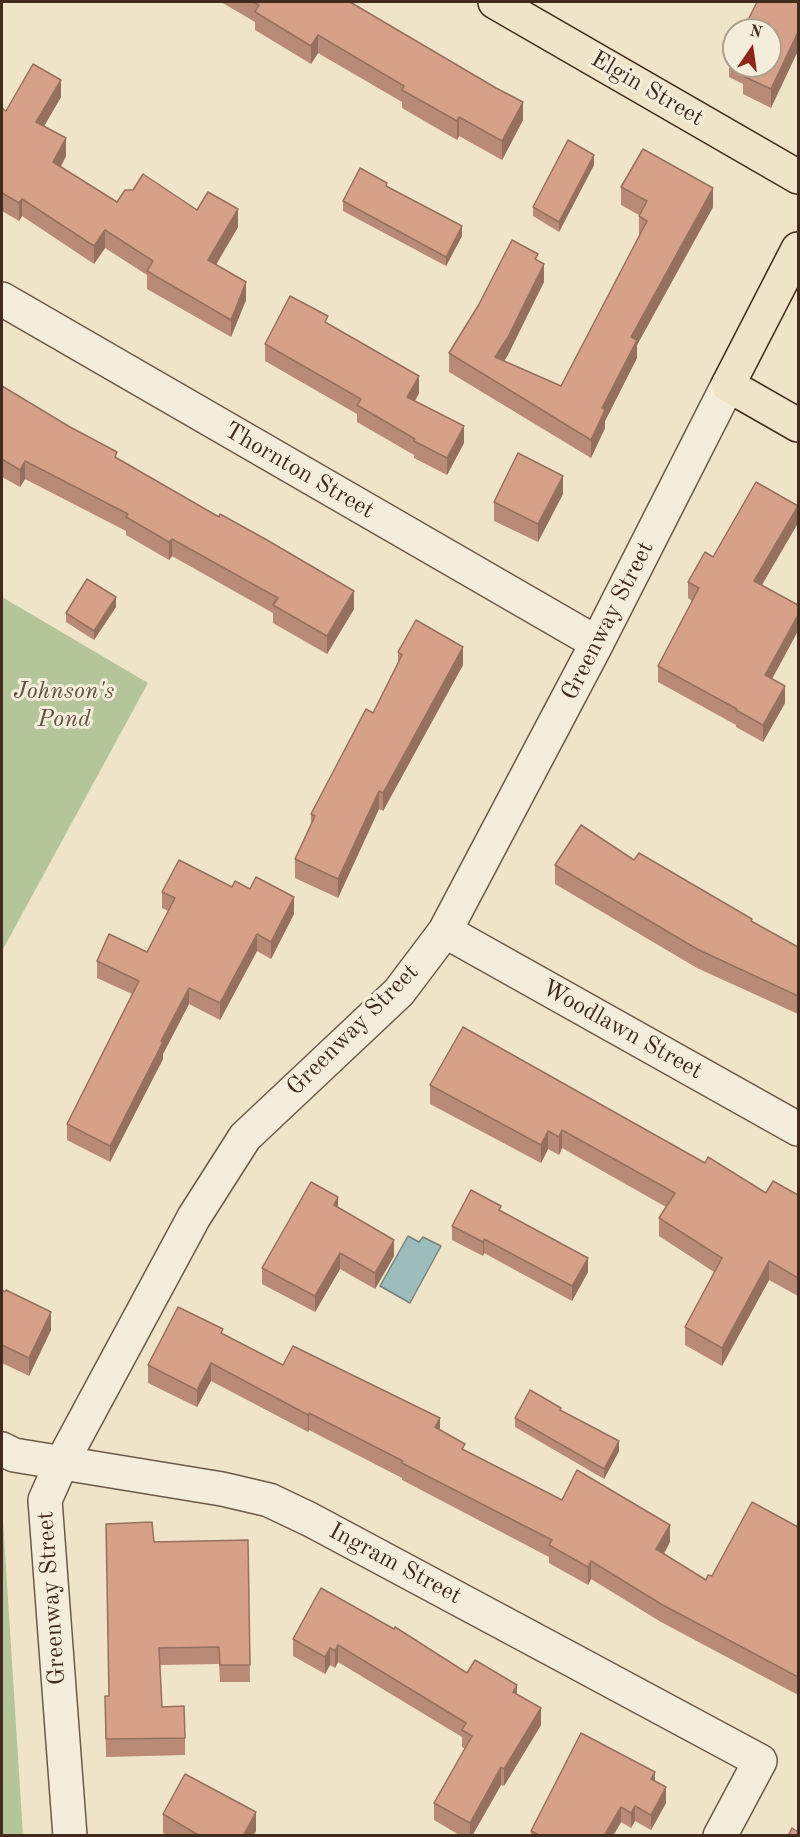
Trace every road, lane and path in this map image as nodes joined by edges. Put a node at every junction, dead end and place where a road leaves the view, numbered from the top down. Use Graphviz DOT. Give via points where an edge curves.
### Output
graph roads {
  1 [pos="495,2"];
  2 [pos="798,177"];
  3 [pos="798,249"];
  4 [pos="2,299"];
  5 [pos="728,385"];
  6 [pos="798,425"];
  7 [pos="597,643"];
  8 [pos="445,931"];
  9 [pos="798,1129"];
  10 [pos="2,1449"];
  11 [pos="61,1464"];
  12 [pos="70,1836"];
  13 [pos="720,1836"];
  1 -- 2 [label="main road, Elgin Street"];
  3 -- 5 [label="main road, Greenway Street"];
  4 -- 7 [label="street, Thornton Street"];
  5 -- 6 [label="main road"];
  5 -- 7 [label="street, Greenway Street"];
  7 -- 8 [label="street, Greenway Street"];
  8 -- 9 [label="street, Woodlawn Street"];
  8 -- 11 [label="street, Greenway Street" via="399,992 245,1137 194,1217"];
  10 -- 11 [label="street, Ingram Street"];
  11 -- 12 [label="street, Greenway Street" via="45,1500"];
  11 -- 13 [label="street, Ingram Street" via="269,1500 760,1761"];
}
